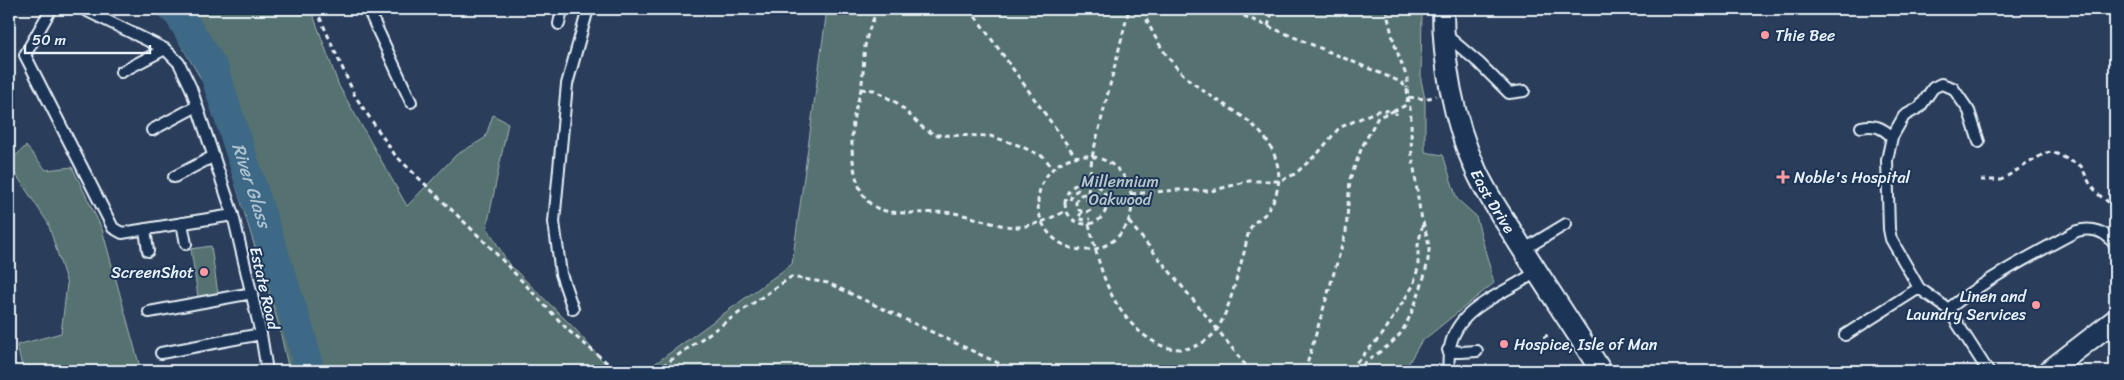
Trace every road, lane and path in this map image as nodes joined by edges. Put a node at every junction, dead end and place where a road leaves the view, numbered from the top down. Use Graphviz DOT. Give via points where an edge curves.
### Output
graph roads {
  1 [pos="51,9"];
  2 [pos="83,9"];
  3 [pos="316,9"];
  4 [pos="368,9"];
  5 [pos="562,9"];
  6 [pos="588,9"];
  7 [pos="877,9"];
  8 [pos="970,9"];
  9 [pos="1129,9"];
  10 [pos="1142,9"];
  11 [pos="1227,9"];
  12 [pos="1274,9"];
  13 [pos="1386,9"];
  14 [pos="1443,9"];
  15 [pos="559,24"];
  16 [pos="1268,26"];
  17 [pos="1443,33"];
  18 [pos="165,49"];
  19 [pos="121,72"];
  20 [pos="861,89"];
  21 [pos="1408,89"];
  22 [pos="1524,91"];
  23 [pos="1451,92"];
  24 [pos="1408,97"];
  25 [pos="411,102"];
  26 [pos="197,106"];
  27 [pos="1396,110"];
  28 [pos="1396,115"];
  29 [pos="1861,127"];
  30 [pos="152,130"];
  31 [pos="1892,137"];
  32 [pos="1979,142"];
  33 [pos="214,156"];
  34 [pos="1076,157"];
  35 [pos="1092,157"];
  36 [pos="1053,168"];
  37 [pos="174,177"];
  38 [pos="1981,180"];
  39 [pos="1280,181"];
  40 [pos="1089,183"];
  41 [pos="1097,191"];
  42 [pos="1087,194"];
  43 [pos="1131,194"];
  44 [pos="1081,195"];
  45 [pos="1070,200"];
  46 [pos="1086,201"];
  47 [pos="1095,203"];
  48 [pos="2115,208"];
  49 [pos="1066,211"];
  50 [pos="1082,212"];
  51 [pos="233,215"];
  52 [pos="1090,222"];
  53 [pos="1129,222"];
  54 [pos="182,223"];
  55 [pos="1042,223"];
  56 [pos="1423,223"];
  57 [pos="1566,224"];
  58 [pos="145,229"];
  59 [pos="186,244"];
  60 [pos="2115,245"];
  61 [pos="1096,250"];
  62 [pos="1523,250"];
  63 [pos="148,251"];
  64 [pos="1536,272"];
  65 [pos="1919,288"];
  66 [pos="252,293"];
  67 [pos="573,308"];
  68 [pos="1948,309"];
  69 [pos="149,312"];
  70 [pos="2115,320"];
  71 [pos="1217,329"];
  72 [pos="1551,333"];
  73 [pos="261,334"];
  74 [pos="1845,336"];
  75 [pos="1528,347"];
  76 [pos="1448,350"];
  77 [pos="1477,351"];
  78 [pos="161,353"];
  79 [pos="2060,365"];
  80 [pos="267,371"];
  81 [pos="617,371"];
  82 [pos="654,371"];
  83 [pos="1015,371"];
  84 [pos="1250,371"];
  85 [pos="1305,371"];
  86 [pos="1355,371"];
  87 [pos="1448,371"];
  88 [pos="1601,371"];
  89 [pos="1988,371"];
  1 -- 58 [label="lane" via="26,55 113,228 122,233"];
  2 -- 18 [label="lane, Estate Road"];
  3 -- 81 [label="path" via="355,96 395,155 569,331"];
  4 -- 25 [label="lane"];
  5 -- 15 [label="lane"];
  6 -- 67 [label="lane" via="568,84 554,222 561,274"];
  7 -- 20 [label="path" via="866,41"];
  8 -- 34 [label="path"];
  9 -- 35 [label="path"];
  10 -- 39 [label="path" via="1154,38 1170,61 1204,91 1254,126 1264,138 1274,154"];
  11 -- 16 [label="path"];
  12 -- 16 [label="path"];
  13 -- 21 [label="path"];
  14 -- 17 [label="street, East Drive"];
  16 -- 21 [label="path" via="1401,82"];
  17 -- 22 [label="lane" via="1509,93"];
  17 -- 23 [label="street, East Drive"];
  18 -- 19 [label="lane"];
  18 -- 26 [label="lane, Estate Road" via="179,63"];
  20 -- 36 [label="path" via="874,90 896,103 935,135 990,136 1044,157"];
  20 -- 55 [label="path" via="853,123 852,149 857,182 875,207 897,213 962,214 1007,226"];
  21 -- 24 [label="path"];
  23 -- 24 [label="path" via="1425,99"];
  23 -- 62 [label="street, East Drive" via="1475,168"];
  24 -- 27 [label="path" via="1406,105"];
  24 -- 56 [label="path" via="1412,152"];
  26 -- 30 [label="lane"];
  26 -- 33 [label="lane, Estate Road"];
  27 -- 28 [label="path"];
  27 -- 39 [label="path" via="1377,111 1339,128 1327,145 1295,174"];
  27 -- 85 [label="path" via="1378,117 1350,179 1346,232"];
  29 -- 31 [label="lane" via="1884,128"];
  31 -- 32 [label="lane" via="1904,116 1920,107 1933,88 1941,84 1953,88 1969,111"];
  31 -- 65 [label="lane" via="1887,160 1891,239"];
  33 -- 37 [label="lane"];
  33 -- 51 [label="lane, Estate Road"];
  34 -- 35 [label="path"];
  34 -- 36 [label="path"];
  35 -- 40 [label="path"];
  35 -- 43 [label="path" via="1118,169"];
  36 -- 55 [label="path" via="1039,194"];
  38 -- 48 [label="path" via="2000,180 2044,153 2053,152 2082,166 2098,197"];
  39 -- 43 [label="path" via="1249,182 1211,191"];
  39 -- 71 [label="path" via="1276,196 1265,214 1251,228"];
  40 -- 42 [label="path"];
  40 -- 49 [label="path" via="1078,184 1069,190 1065,200"];
  40 -- 52 [label="path" via="1100,188 1106,200 1101,218"];
  41 -- 47 [label="path" via="1102,203"];
  42 -- 44 [label="path"];
  42 -- 46 [label="path"];
  42 -- 47 [label="path"];
  43 -- 53 [label="path"];
  44 -- 45 [label="path" via="1078,190"];
  44 -- 50 [label="path" via="1076,202"];
  47 -- 50 [label="path" via="1091,211"];
  49 -- 52 [label="path" via="1078,223"];
  49 -- 55 [label="path"];
  50 -- 52 [label="path" via="1078,218"];
  51 -- 54 [label="lane"];
  51 -- 66 [label="lane, Estate Road"];
  52 -- 61 [label="path"];
  53 -- 61 [label="path" via="1121,234"];
  53 -- 71 [label="path"];
  54 -- 58 [label="lane"];
  54 -- 59 [label="lane"];
  55 -- 61 [label="path" via="1064,246"];
  56 -- 86 [label="path" via="1413,286 1382,335 1355,364"];
  56 -- 86 [label="path" via="1429,251 1420,296 1400,334"];
  57 -- 62 [label="lane"];
  58 -- 63 [label="lane"];
  60 -- 68 [label="lane" via="2099,231 2077,231 1972,290"];
  61 -- 71 [label="path" via="1119,311 1132,326 1160,347 1186,350 1200,344"];
  62 -- 64 [label="street, East Drive"];
  64 -- 76 [label="lane" via="1469,313 1458,324"];
  64 -- 88 [label="street, East Drive"];
  65 -- 68 [label="lane"];
  65 -- 74 [label="lane"];
  66 -- 69 [label="lane"];
  66 -- 73 [label="lane, Estate Road"];
  68 -- 89 [label="lane"];
  70 -- 79 [label="street"];
  71 -- 84 [label="path"];
  72 -- 75 [label="path"];
  73 -- 78 [label="lane"];
  73 -- 80 [label="lane, Estate Road"];
  76 -- 77 [label="lane"];
  76 -- 87 [label="lane"];
  82 -- 83 [label="path" via="791,277 828,283"];
}
